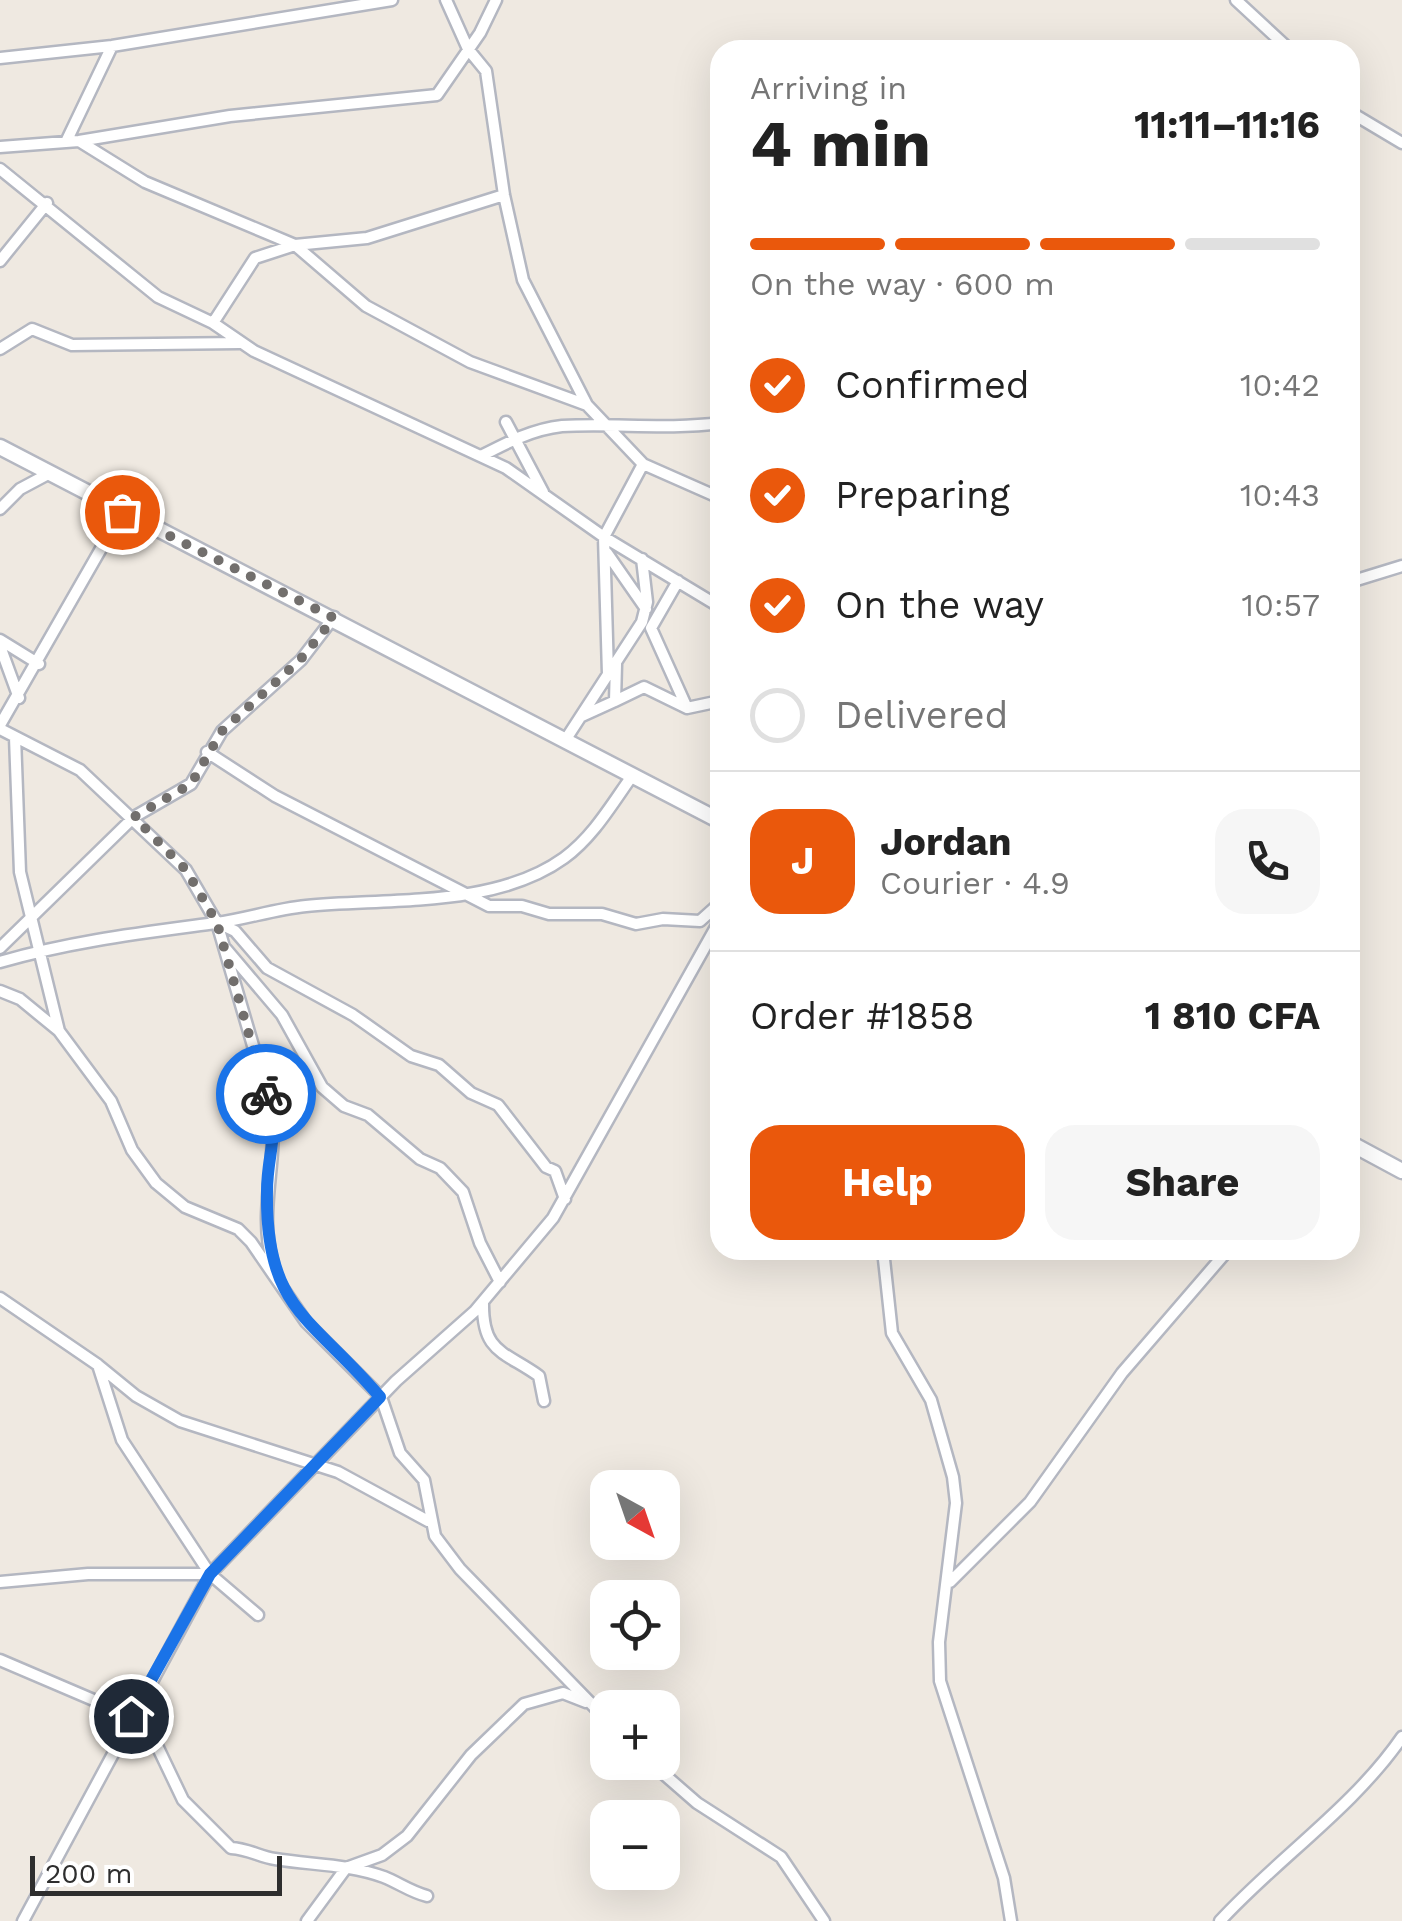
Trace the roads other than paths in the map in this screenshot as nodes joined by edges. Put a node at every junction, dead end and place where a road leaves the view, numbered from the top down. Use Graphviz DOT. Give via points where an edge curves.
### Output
graph roads {
  1 [pos="392,0"];
  2 [pos="446,0"];
  3 [pos="496,0"];
  4 [pos="1236,0"];
  5 [pos="1279,40"];
  6 [pos="112,46"];
  7 [pos="468,49"];
  8 [pos="0,58"];
  9 [pos="1360,118"];
  10 [pos="79,141"];
  11 [pos="66,142"];
  12 [pos="1402,143"];
  13 [pos="0,147"];
  14 [pos="0,170"];
  15 [pos="504,195"];
  16 [pos="47,204"];
  17 [pos="295,246"];
  18 [pos="0,261"];
  19 [pos="214,323"];
  20 [pos="241,343"];
  21 [pos="0,349"];
  22 [pos="588,405"];
  23 [pos="506,422"];
  24 [pos="710,424"];
  25 [pos="610,429"];
  26 [pos="517,438"];
  27 [pos="0,447"];
  28 [pos="481,456"];
  29 [pos="643,464"];
  30 [pos="50,473"];
  31 [pos="544,493"];
  32 [pos="710,494"];
  33 [pos="0,509"];
  34 [pos="122,512"];
  35 [pos="604,537"];
  36 [pos="605,550"];
  37 [pos="642,559"];
  38 [pos="1402,566"];
  39 [pos="1360,579"];
  40 [pos="678,581"];
  41 [pos="710,601"];
  42 [pos="646,610"];
  43 [pos="334,618"];
  44 [pos="0,643"];
  45 [pos="616,663"];
  46 [pos="39,664"];
  47 [pos="608,674"];
  48 [pos="19,698"];
  49 [pos="710,700"];
  50 [pos="615,702"];
  51 [pos="710,704"];
  52 [pos="702,707"];
  53 [pos="687,708"];
  54 [pos="582,716"];
  55 [pos="0,727"];
  56 [pos="15,737"];
  57 [pos="566,740"];
  58 [pos="207,752"];
  59 [pos="632,776"];
  60 [pos="710,816"];
  61 [pos="134,817"];
  62 [pos="466,892"];
  63 [pos="710,912"];
  64 [pos="33,916"];
  65 [pos="217,923"];
  66 [pos="710,938"];
  67 [pos="222,944"];
  68 [pos="0,948"];
  69 [pos="41,950"];
  70 [pos="0,962"];
  71 [pos="0,990"];
  72 [pos="58,1031"];
  73 [pos="1360,1148"];
  74 [pos="1402,1171"];
  75 [pos="565,1200"];
  76 [pos="884,1260"];
  77 [pos="1219,1260"];
  78 [pos="277,1278"];
  79 [pos="500,1282"];
  80 [pos="0,1298"];
  81 [pos="483,1302"];
  82 [pos="98,1365"];
  83 [pos="380,1397"];
  84 [pos="544,1401"];
  85 [pos="318,1466"];
  86 [pos="428,1521"];
  87 [pos="210,1574"];
  88 [pos="0,1582"];
  89 [pos="949,1583"];
  90 [pos="258,1615"];
  91 [pos="0,1660"];
  92 [pos="590,1703"];
  93 [pos="131,1716"];
  94 [pos="1402,1737"];
  95 [pos="671,1780"];
  96 [pos="346,1868"];
  97 [pos="427,1896"];
  98 [pos="23,1921"];
  99 [pos="307,1921"];
  100 [pos="824,1921"];
  101 [pos="1011,1921"];
  102 [pos="1220,1921"];
  1 -- 6 [label="street"];
  2 -- 7 [label="street"];
  3 -- 7 [label="street"];
  4 -- 5 [label="street"];
  6 -- 8 [label="street"];
  6 -- 11 [label="street"];
  7 -- 10 [label="street" via="442,91 431,96 230,116"];
  7 -- 15 [label="street" via="486,71"];
  9 -- 12 [label="street"];
  10 -- 11 [label="street"];
  10 -- 17 [label="street" via="145,182"];
  11 -- 13 [label="street"];
  14 -- 16 [label="street"];
  15 -- 17 [label="street" via="367,238"];
  15 -- 22 [label="street" via="523,280"];
  16 -- 18 [label="street"];
  16 -- 19 [label="street" via="158,296"];
  17 -- 19 [label="street" via="256,258"];
  17 -- 22 [label="street" via="366,306 470,362"];
  19 -- 20 [label="street"];
  20 -- 21 [label="street" via="72,345 32,330"];
  20 -- 28 [label="street"];
  22 -- 25 [label="street"];
  23 -- 26 [label="street"];
  24 -- 25 [label="street"];
  25 -- 26 [label="street" via="563,426"];
  25 -- 29 [label="street"];
  26 -- 28 [label="street"];
  26 -- 31 [label="street"];
  27 -- 30 [label="main road"];
  28 -- 31 [label="street"];
  29 -- 32 [label="street"];
  29 -- 35 [label="street"];
  30 -- 33 [label="street"];
  30 -- 34 [label="main road"];
  31 -- 35 [label="street"];
  34 -- 43 [label="main road"];
  34 -- 46 [label="street"];
  35 -- 36 [label="street"];
  35 -- 37 [label="street"];
  36 -- 42 [label="street"];
  36 -- 47 [label="street"];
  37 -- 40 [label="street"];
  37 -- 42 [label="street"];
  38 -- 39 [label="street"];
  40 -- 41 [label="street"];
  40 -- 53 [label="street" via="651,628"];
  42 -- 45 [label="street"];
  43 -- 57 [label="main road"];
  43 -- 58 [label="street"];
  44 -- 46 [label="street"];
  44 -- 48 [label="street"];
  45 -- 47 [label="street"];
  45 -- 50 [label="street"];
  46 -- 48 [label="street"];
  47 -- 54 [label="street"];
  48 -- 55 [label="street"];
  49 -- 52 [label="street"];
  50 -- 53 [label="street" via="644,687"];
  50 -- 54 [label="street"];
  51 -- 52 [label="street"];
  52 -- 53 [label="street"];
  54 -- 57 [label="street"];
  55 -- 56 [label="street"];
  56 -- 61 [label="street" via="80,770"];
  56 -- 64 [label="street" via="16,841"];
  57 -- 59 [label="main road"];
  58 -- 61 [label="street" via="191,784"];
  58 -- 62 [label="street" via="286,802"];
  59 -- 60 [label="main road"];
  59 -- 62 [label="street" via="563,859 518,880"];
  61 -- 64 [label="street"];
  61 -- 65 [label="street" via="186,870"];
  62 -- 63 [label="street" via="489,906 602,914 636,924 700,922"];
  62 -- 65 [label="street" via="304,906"];
  64 -- 68 [label="street"];
  64 -- 69 [label="street"];
  65 -- 67 [label="street"];
  65 -- 69 [label="street"];
  65 -- 75 [label="street" via="235,931 267,968 498,1105 555,1171"];
  66 -- 75 [label="street"];
  67 -- 78 [label="street" via="271,1107 276,1138 267,1169 267,1246"];
  67 -- 79 [label="street" via="282,1015 322,1087 440,1168 462,1192"];
  69 -- 70 [label="street"];
  69 -- 72 [label="street"];
  71 -- 72 [label="street"];
  72 -- 78 [label="street" via="111,1101 132,1150 156,1183 186,1207 238,1230"];
  73 -- 74 [label="main road"];
  75 -- 79 [label="street"];
  76 -- 89 [label="street" via="892,1334 931,1400 952,1477"];
  77 -- 89 [label="street" via="1122,1372 1030,1502"];
  78 -- 83 [label="street" via="306,1322"];
  79 -- 81 [label="street"];
  80 -- 82 [label="street"];
  81 -- 83 [label="street"];
  81 -- 84 [label="street" via="492,1348 539,1376"];
  82 -- 85 [label="street" via="180,1421"];
  82 -- 87 [label="street" via="122,1440"];
  83 -- 85 [label="street"];
  83 -- 86 [label="street" via="400,1453 424,1480"];
  85 -- 86 [label="street"];
  85 -- 87 [label="street"];
  86 -- 92 [label="street" via="460,1568"];
  87 -- 88 [label="street"];
  87 -- 90 [label="street"];
  87 -- 93 [label="street"];
  89 -- 101 [label="street" via="940,1682 1004,1878"];
  91 -- 93 [label="street"];
  92 -- 96 [label="street" via="563,1693 524,1704 471,1755 399,1843"];
  93 -- 96 [label="street" via="150,1731 183,1800 230,1848"];
  93 -- 98 [label="street"];
  94 -- 102 [label="street" via="1342,1806"];
  95 -- 100 [label="street" via="781,1857"];
  96 -- 97 [label="street"];
  96 -- 99 [label="street"];
}
